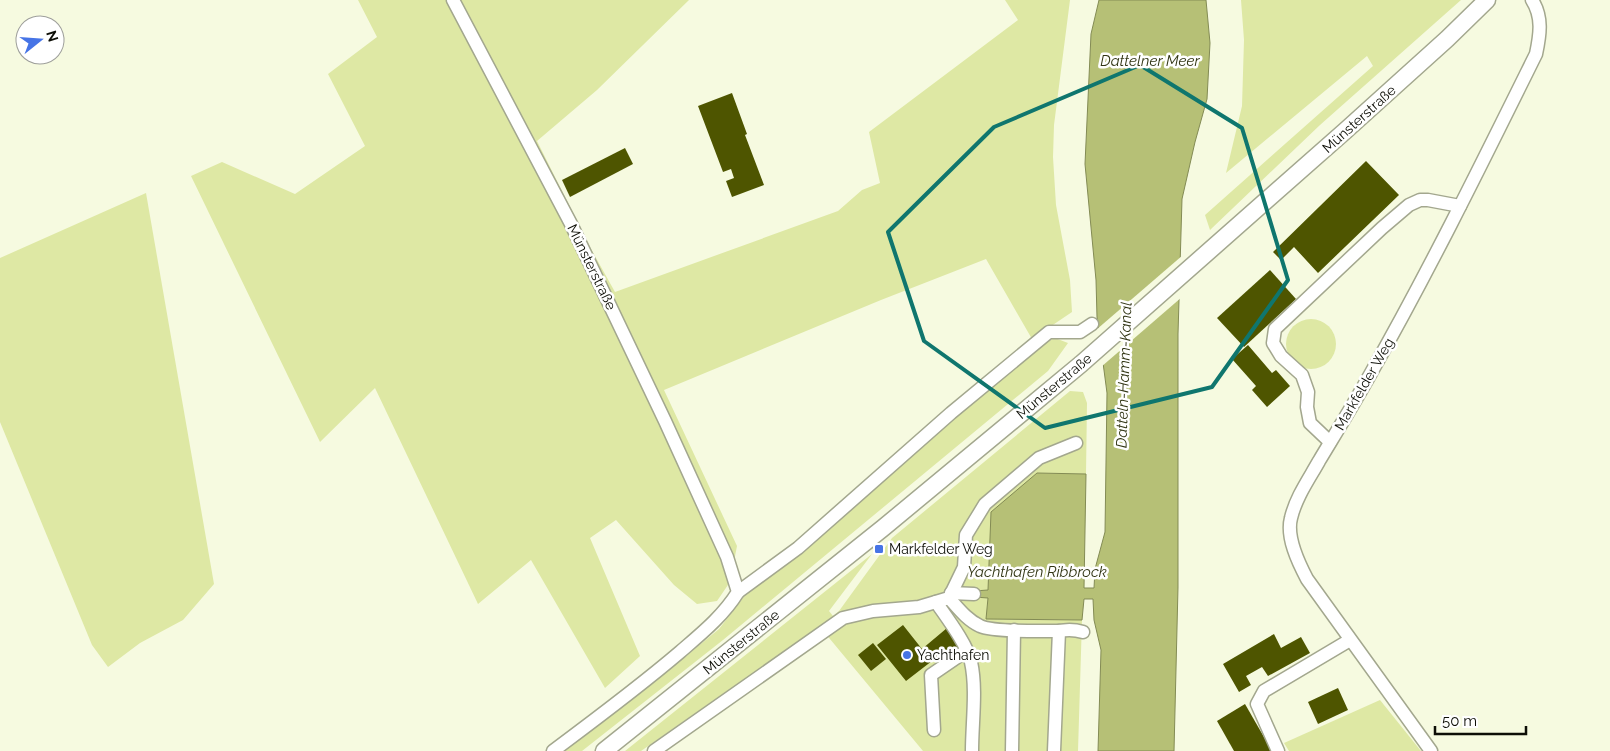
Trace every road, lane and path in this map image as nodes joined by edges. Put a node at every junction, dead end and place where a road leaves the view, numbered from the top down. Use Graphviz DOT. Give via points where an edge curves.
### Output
graph roads {
  1 [pos="453,0"];
  2 [pos="1487,0"];
  3 [pos="1532,0"];
  4 [pos="1460,206"];
  5 [pos="1092,324"];
  6 [pos="1330,442"];
  7 [pos="1076,443"];
  8 [pos="738,592"];
  9 [pos="974,594"];
  10 [pos="950,595"];
  11 [pos="936,602"];
  12 [pos="1014,630"];
  13 [pos="1058,631"];
  14 [pos="1083,632"];
  15 [pos="1350,640"];
  16 [pos="966,651"];
  17 [pos="934,730"];
  18 [pos="553,751"];
  19 [pos="604,751"];
  20 [pos="654,751"];
  21 [pos="972,751"];
  22 [pos="1012,751"];
  23 [pos="1054,751"];
  24 [pos="1278,751"];
  25 [pos="1431,751"];
  1 -- 8 [label="street, Münsterstraße" via="580,242 681,455 727,557"];
  2 -- 19 [label="main road, Münsterstraße" via="1201,260 1081,364 883,528"];
  3 -- 4 [label="street, Markfelder Weg" via="1540,19 1536,54"];
  4 -- 6 [label="street, Markfelder Weg" via="1371,373"];
  4 -- 6 [label="street" via="1428,200 1409,205 1274,330 1273,343 1281,356 1302,376 1308,392 1310,423"];
  5 -- 8 [label="street" via="1080,332 1049,332 951,413 798,548"];
  6 -- 15 [label="street, Markfelder Weg" via="1302,489 1290,519 1290,534 1307,579"];
  7 -- 10 [label="street" via="1039,458 985,504 966,535 964,567"];
  8 -- 18 [label="street" via="715,622 648,680"];
  9 -- 10 [label="street"];
  10 -- 11 [label="street"];
  10 -- 12 [label="street" via="964,614 981,627"];
  11 -- 16 [label="street"];
  11 -- 20 [label="street" via="873,611 839,620"];
  12 -- 13 [label="street"];
  12 -- 22 [label="street"];
  13 -- 14 [label="street" via="1072,629"];
  13 -- 23 [label="street"];
  15 -- 24 [label="street" via="1260,696 1257,704"];
  15 -- 25 [label="street, Markfelder Weg"];
  16 -- 17 [label="street" via="931,675"];
  16 -- 21 [label="street" via="971,660 974,681"];
}
